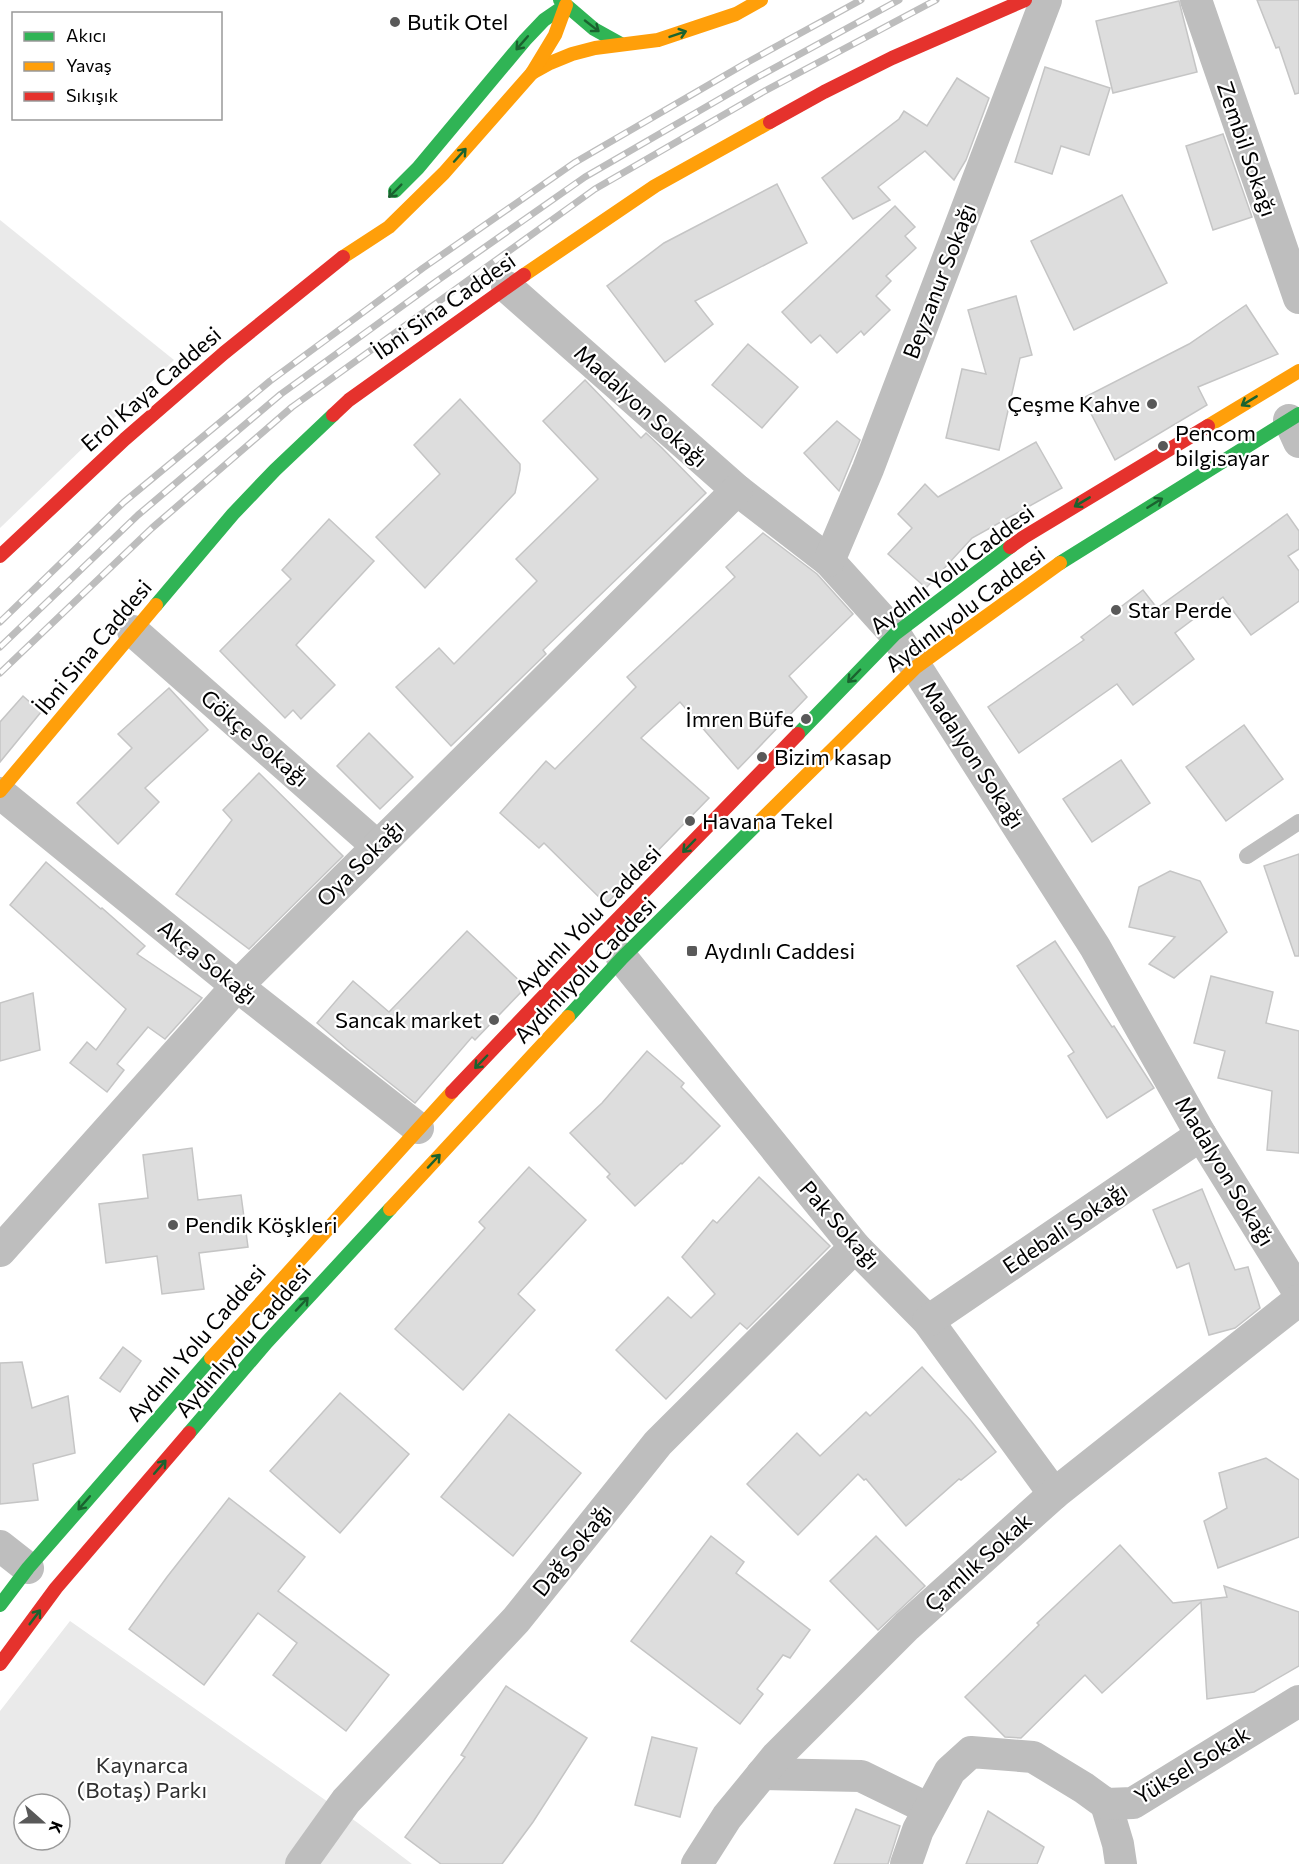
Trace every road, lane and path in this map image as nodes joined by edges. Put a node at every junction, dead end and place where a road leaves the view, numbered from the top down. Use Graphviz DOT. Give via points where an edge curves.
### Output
graph roads {
  1 [pos="761,0"];
  2 [pos="1025,0"];
  3 [pos="1046,0"];
  4 [pos="1196,0"];
  5 [pos="565,2"];
  6 [pos="621,44"];
  7 [pos="532,73"];
  8 [pos="382,204"];
  9 [pos="363,228"];
  10 [pos="336,261"];
  11 [pos="507,287"];
  12 [pos="1299,298"];
  13 [pos="1299,371"];
  14 [pos="1296,425"];
  15 [pos="736,490"];
  16 [pos="0,556"];
  17 [pos="829,561"];
  18 [pos="133,631"];
  19 [pos="895,634"];
  20 [pos="916,667"];
  21 [pos="0,792"];
  22 [pos="1299,822"];
  23 [pos="377,846"];
  24 [pos="1246,856"];
  25 [pos="622,958"];
  26 [pos="237,986"];
  27 [pos="418,1128"];
  28 [pos="1201,1135"];
  29 [pos="855,1247"];
  30 [pos="0,1251"];
  31 [pos="1299,1293"];
  32 [pos="1299,1300"];
  33 [pos="928,1321"];
  34 [pos="1054,1494"];
  35 [pos="0,1546"];
  36 [pos="28,1568"];
  37 [pos="0,1605"];
  38 [pos="0,1664"];
  39 [pos="1299,1701"];
  40 [pos="762,1774"];
  41 [pos="1107,1804"];
  42 [pos="929,1809"];
  43 [pos="301,1864"];
  44 [pos="696,1864"];
  45 [pos="906,1864"];
  46 [pos="1121,1864"];
  6 -- 1 [label="main road, one-way" via="658,40 736,14"];
  2 -- 11 [label="main road, İbni Sina Caddesi" via="892,58 752,131 655,186"];
  3 -- 17 [label="street, Beyzanur Sokağı" via="868,469"];
  4 -- 12 [label="street, Zembil Sokağı"];
  5 -- 6 [label="main road, one-way" via="600,33"];
  5 -- 7 [label="main road, Erol Kaya Caddesi" via="555,36"];
  5 -- 8 [label="main road, one-way" via="525,40 418,168"];
  6 -- 7 [label="main road" via="572,54"];
  10 -- 7 [label="main road, Erol Kaya Caddesi, one-way" via="389,227 411,206"];
  9 -- 10 [label="main road, Erol Kaya Caddesi"];
  10 -- 16 [label="main road, Erol Kaya Caddesi" via="125,439"];
  11 -- 15 [label="street, Madalyon Sokağı"];
  11 -- 18 [label="main road, İbni Sina Caddesi" via="349,400 274,470"];
  13 -- 19 [label="main road, Aydınlı Yolu Caddesi, one-way" via="1024,537"];
  20 -- 14 [label="main road, Aydınlıyolu Caddesi, one-way" via="1051,568"];
  15 -- 17 [label="street, Madalyon Sokağı"];
  15 -- 23 [label="street, Oya Sokağı"];
  17 -- 19 [label="street, Madalyon Sokağı"];
  18 -- 21 [label="main road, İbni Sina Caddesi"];
  18 -- 23 [label="street, Gökçe Sokağı"];
  19 -- 20 [label="street, Madalyon Sokağı"];
  19 -- 27 [label="main road, Aydınlı Yolu Caddesi, one-way"];
  20 -- 25 [label="main road, Aydınlıyolu Caddesi"];
  20 -- 28 [label="street, Madalyon Sokağı" via="1095,947"];
  21 -- 26 [label="street, Akça Sokağı"];
  22 -- 24 [label="lane"];
  23 -- 26 [label="street, Oya Sokağı"];
  25 -- 29 [label="street, Pak Sokağı"];
  38 -- 25 [label="main road, Aydınlıyolu Caddesi, one-way" via="56,1588 267,1342"];
  26 -- 27 [label="street, Akça Sokağı"];
  26 -- 30 [label="street, Oya Sokağı"];
  27 -- 36 [label="main road, Aydınlı Yolu Caddesi, one-way" via="242,1322"];
  28 -- 31 [label="street, Madalyon Sokağı"];
  28 -- 33 [label="street, Edebali Sokağı"];
  29 -- 33 [label="street, Pak Sokağı"];
  29 -- 43 [label="street, Dağ Sokağı" via="658,1443 516,1620 346,1801"];
  32 -- 34 [label="street, Çamlık Sokak"];
  33 -- 34 [label="street, Pak Sokağı"];
  34 -- 40 [label="street, Çamlık Sokak" via="907,1626"];
  35 -- 36 [label="street"];
  36 -- 37 [label="main road, Aydınlı Yolu Caddesi"];
  39 -- 41 [label="street, Yüksel Sokak" via="1132,1803"];
  40 -- 42 [label="street" via="861,1776"];
  40 -- 44 [label="street, Çamlık Sokak"];
  41 -- 42 [label="street, Yüksel Sokak" via="1033,1757 971,1752 950,1771"];
  41 -- 46 [label="street"];
  42 -- 45 [label="street, Yüksel Sokak"];
}
